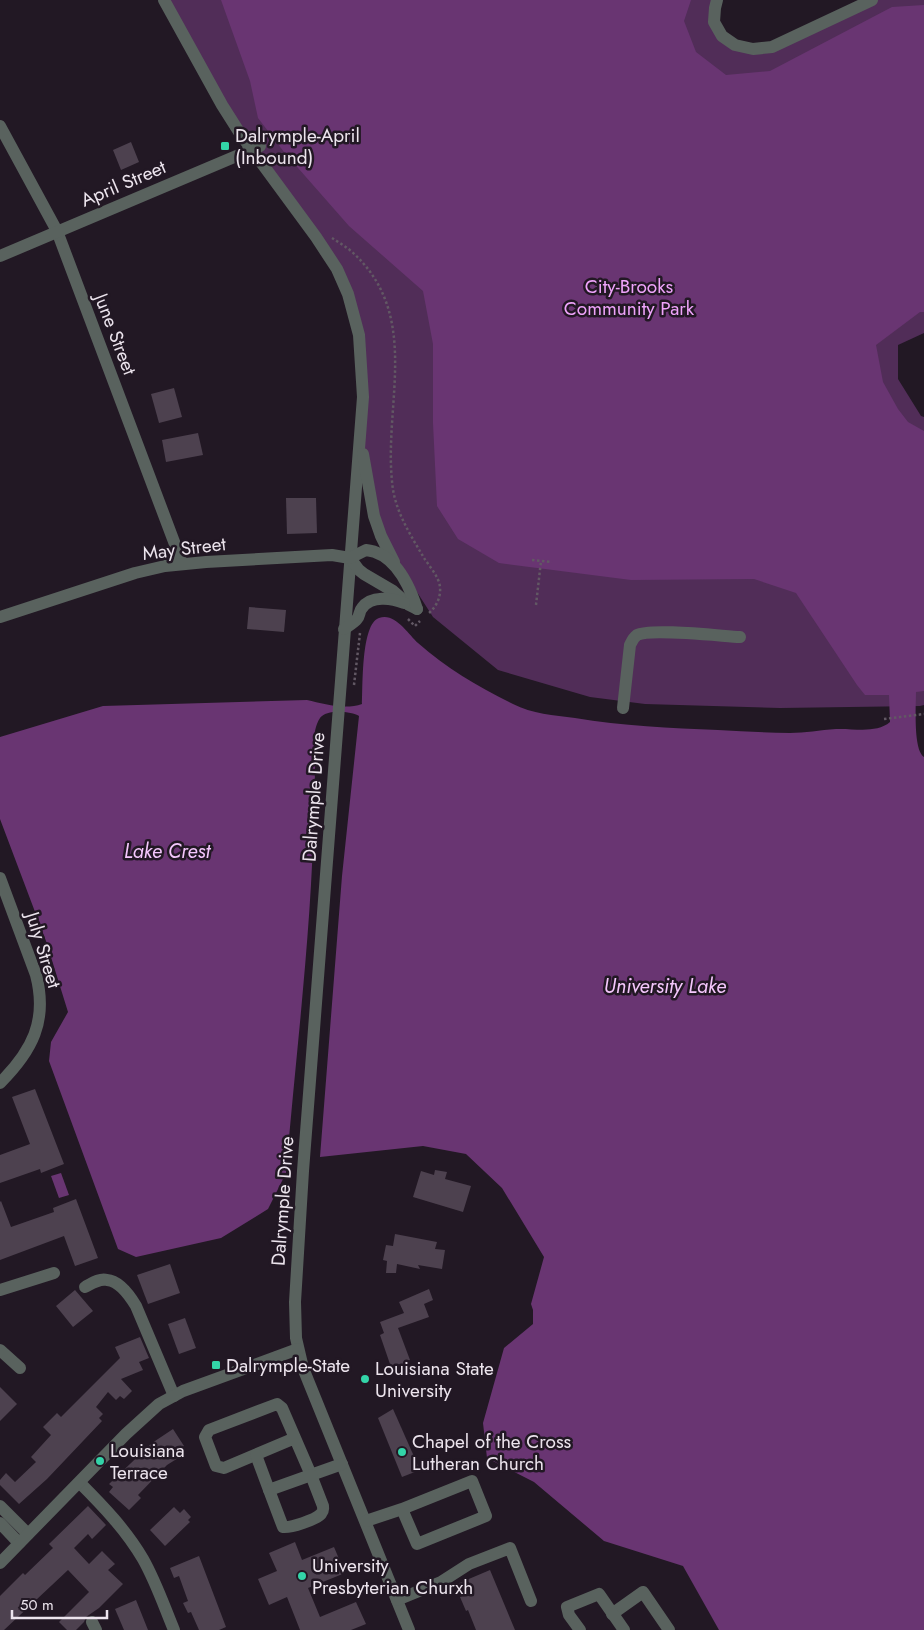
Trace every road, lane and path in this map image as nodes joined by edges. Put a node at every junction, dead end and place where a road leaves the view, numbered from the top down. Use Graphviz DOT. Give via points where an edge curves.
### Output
graph roads {
  1 [pos="164,0"];
  2 [pos="717,0"];
  3 [pos="872,0"];
  4 [pos="0,126"];
  5 [pos="256,148"];
  6 [pos="57,231"];
  7 [pos="0,256"];
  8 [pos="360,442"];
  9 [pos="350,558"];
  10 [pos="532,560"];
  11 [pos="542,560"];
  12 [pos="552,562"];
  13 [pos="182,563"];
  14 [pos="398,571"];
  15 [pos="438,579"];
  16 [pos="536,606"];
  17 [pos="433,610"];
  18 [pos="407,611"];
  19 [pos="0,617"];
  20 [pos="415,626"];
  21 [pos="362,628"];
  22 [pos="344,629"];
  23 [pos="740,637"];
  24 [pos="354,692"];
  25 [pos="623,708"];
  26 [pos="924,714"];
  27 [pos="884,719"];
  28 [pos="0,878"];
  29 [pos="0,1083"];
  30 [pos="54,1273"];
  31 [pos="85,1287"];
  32 [pos="0,1290"];
  33 [pos="298,1349"];
  34 [pos="0,1350"];
  35 [pos="20,1368"];
  36 [pos="174,1396"];
  37 [pos="295,1438"];
  38 [pos="256,1455"];
  39 [pos="342,1464"];
  40 [pos="311,1475"];
  41 [pos="80,1483"];
  42 [pos="269,1490"];
  43 [pos="0,1506"];
  44 [pos="402,1509"];
  45 [pos="366,1521"];
  46 [pos="0,1523"];
  47 [pos="24,1539"];
  48 [pos="0,1563"];
  49 [pos="397,1600"];
  50 [pos="531,1601"];
  51 [pos="612,1614"];
  52 [pos="170,1629"];
  53 [pos="408,1630"];
  54 [pos="580,1630"];
  55 [pos="624,1630"];
  56 [pos="669,1630"];
  1 -- 5 [label="street, Dalrymple Drive" via="222,105"];
  2 -- 3 [label="street" via="714,22 722,36 735,45 753,50 772,47"];
  4 -- 6 [label="street, June Street"];
  5 -- 6 [label="street, April Street"];
  5 -- 8 [label="street, Dalrymple Drive" via="331,259 348,294 362,358"];
  6 -- 7 [label="street, April Street"];
  6 -- 13 [label="street, June Street"];
  8 -- 9 [label="street, Dalrymple Drive"];
  8 -- 14 [label="street" via="374,516"];
  9 -- 13 [label="street, May Street" via="332,555"];
  9 -- 14 [label="street, May Street" via="366,550 373,551"];
  9 -- 18 [label="street" via="359,570 394,590"];
  9 -- 22 [label="street, Dalrymple Drive"];
  10 -- 11 [label="path"];
  11 -- 12 [label="path"];
  11 -- 16 [label="path"];
  13 -- 19 [label="street, May Street" via="136,573"];
  14 -- 18 [label="street, May Street" via="410,589 417,609"];
  15 -- 17 [label="path" via="439,599"];
  18 -- 20 [label="path"];
  18 -- 22 [label="street" via="395,599 372,601 363,606 357,619"];
  21 -- 24 [label="path"];
  22 -- 33 [label="street, Dalrymple Drive" via="295,1277"];
  23 -- 25 [label="street" via="652,632 637,635 630,645"];
  26 -- 27 [label="path"];
  28 -- 29 [label="street, July Street" via="40,989 37,1029 24,1055"];
  30 -- 32 [label="street"];
  31 -- 36 [label="street" via="108,1279 130,1296"];
  33 -- 36 [label="street"];
  33 -- 39 [label="street, Dalrymple Drive"];
  34 -- 35 [label="street"];
  36 -- 41 [label="street" via="150,1411"];
  37 -- 38 [label="street"];
  37 -- 38 [label="street" via="282,1408 277,1404 206,1433 216,1466 220,1468"];
  37 -- 40 [label="street"];
  38 -- 42 [label="street"];
  39 -- 40 [label="street"];
  39 -- 45 [label="street, Dalrymple Drive"];
  40 -- 42 [label="street"];
  40 -- 42 [label="street" via="323,1511 292,1527 283,1527"];
  41 -- 47 [label="street"];
  41 -- 52 [label="street" via="113,1517 143,1559"];
  43 -- 47 [label="street"];
  44 -- 44 [label="street" via="472,1481 486,1516 417,1544"];
  44 -- 45 [label="street"];
  45 -- 49 [label="street, Dalrymple Drive"];
  46 -- 47 [label="street"];
  47 -- 48 [label="street"];
  49 -- 50 [label="street" via="441,1582 469,1564 510,1548"];
  49 -- 53 [label="street, Dalrymple Drive"];
  51 -- 54 [label="street" via="599,1594 567,1607"];
  51 -- 55 [label="street"];
  51 -- 56 [label="street" via="643,1592"];
}
